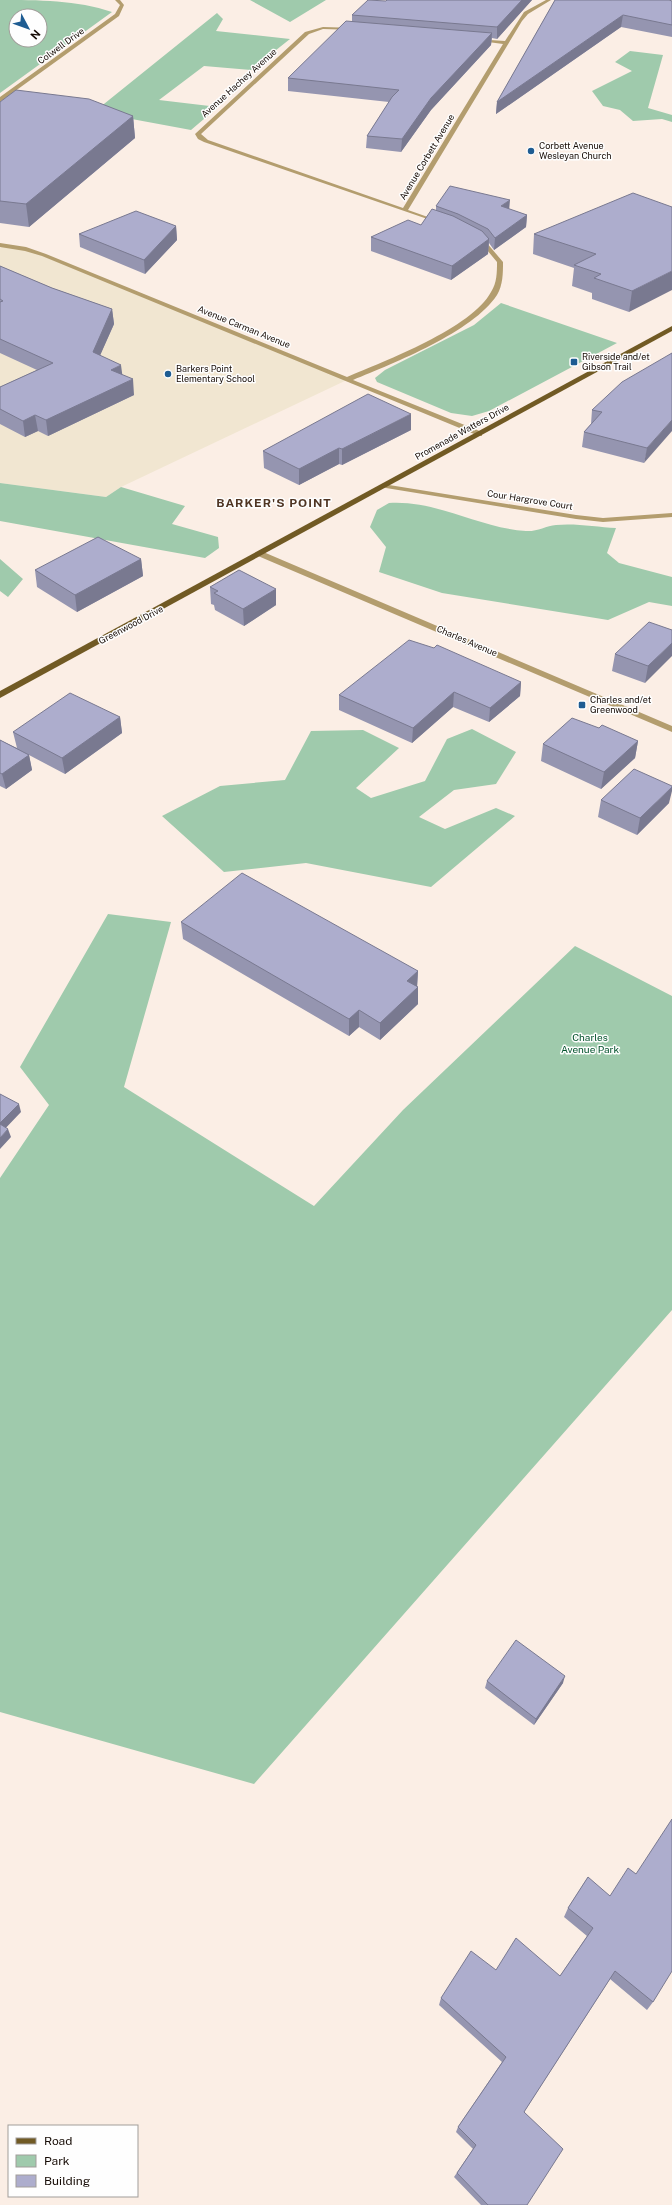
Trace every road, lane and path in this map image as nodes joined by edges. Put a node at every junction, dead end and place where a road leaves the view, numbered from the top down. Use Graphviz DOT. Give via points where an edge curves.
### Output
graph roads {
  1 [pos="117,0"];
  2 [pos="549,0"];
  3 [pos="359,30"];
  4 [pos="469,39"];
  5 [pos="508,43"];
  6 [pos="0,100"];
  7 [pos="405,210"];
  8 [pos="448,226"];
  9 [pos="473,237"];
  10 [pos="0,245"];
  11 [pos="672,328"];
  12 [pos="349,379"];
  13 [pos="479,434"];
  14 [pos="386,486"];
  15 [pos="672,515"];
  16 [pos="261,554"];
  17 [pos="0,695"];
  18 [pos="672,729"];
  1 -- 6 [label="street, Colwell Drive" via="122,5 117,15"];
  2 -- 5 [label="street, Avenue Corbett Avenue" via="526,14"];
  3 -- 7 [label="street, Avenue Hachey Avenue" via="323,28 307,33 198,134 206,141"];
  4 -- 5 [label="street"];
  5 -- 7 [label="street, Avenue Corbett Avenue"];
  7 -- 8 [label="street, Avenue Corbett Avenue"];
  9 -- 12 [label="street" via="484,243 500,262 500,281 491,299 472,316 438,337"];
  10 -- 12 [label="street, Avenue Carman Avenue" via="44,255"];
  11 -- 13 [label="main road, Promenade Watters Drive"];
  12 -- 13 [label="street, Avenue Carman Avenue"];
  13 -- 14 [label="main road, Promenade Watters Drive"];
  14 -- 15 [label="street, Cour Hargrove Court" via="603,520"];
  14 -- 16 [label="main road, Promenade Watters Drive"];
  16 -- 17 [label="main road, Greenwood Drive"];
  16 -- 18 [label="street, Charles Avenue"];
}
